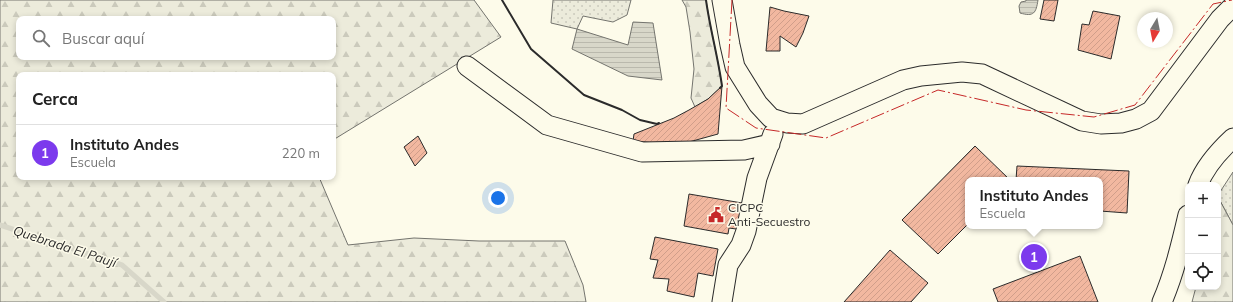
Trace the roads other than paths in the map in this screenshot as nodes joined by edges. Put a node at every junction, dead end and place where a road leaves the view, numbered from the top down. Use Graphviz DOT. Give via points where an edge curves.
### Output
graph roads {
  1 [pos="722,0"];
  2 [pos="1233,6"];
  3 [pos="467,66"];
  4 [pos="778,121"];
  5 [pos="1233,138"];
  6 [pos="770,144"];
  7 [pos="1199,182"];
  8 [pos="1187,218"];
  9 [pos="722,302"];
  10 [pos="1162,302"];
  1 -- 4 [label="street" via="735,67 758,104 771,118"];
  2 -- 4 [label="street" via="1220,19 1151,111 1121,123 1101,124 1082,121 982,74 962,72 903,80 803,124 794,125"];
  3 -- 6 [label="street" via="547,125 642,152 744,150"];
  4 -- 6 [label="street"];
  5 -- 7 [label="street" via="1212,160"];
  6 -- 9 [label="street" via="757,178 746,231 728,265"];
  8 -- 10 [label="street"];
}
